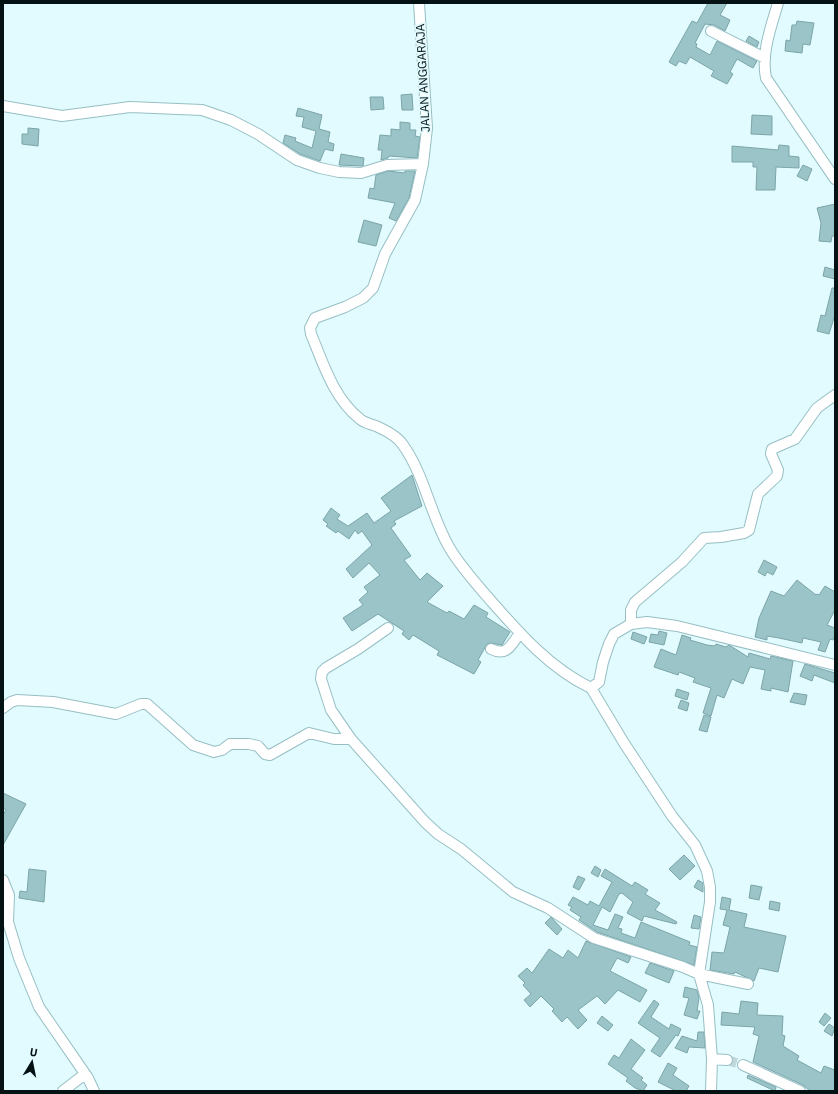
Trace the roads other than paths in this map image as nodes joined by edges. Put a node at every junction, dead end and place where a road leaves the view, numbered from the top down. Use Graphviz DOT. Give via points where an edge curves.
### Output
graph roads {
  1 [pos="419,3"];
  2 [pos="778,3"];
  3 [pos="711,31"];
  4 [pos="765,58"];
  5 [pos="3,106"];
  6 [pos="423,164"];
  7 [pos="835,179"];
  8 [pos="835,395"];
  9 [pos="631,624"];
  10 [pos="388,628"];
  11 [pos="520,633"];
  12 [pos="491,649"];
  13 [pos="835,665"];
  14 [pos="591,688"];
  15 [pos="3,708"];
  16 [pos="351,739"];
  17 [pos="3,880"];
  18 [pos="699,974"];
  19 [pos="748,984"];
  20 [pos="712,1059"];
  21 [pos="727,1060"];
  22 [pos="743,1065"];
  23 [pos="85,1074"];
  24 [pos="63,1091"];
  25 [pos="94,1091"];
  26 [pos="711,1091"];
  27 [pos="800,1091"];
  1 -- 6 [label="street, JALAN ANGGARAJA" via="427,128"];
  2 -- 4 [label="street"];
  3 -- 4 [label="street"];
  4 -- 7 [label="street" via="766,78"];
  5 -- 6 [label="street" via="62,116 130,107 202,110 231,120 258,134 297,160 320,168 361,173 387,165"];
  6 -- 11 [label="street, JALAN ANGGARAJA" via="415,200 385,254 373,288 363,298 315,318 310,328 311,334 326,372 349,410 361,421 385,430 402,443 414,462 449,547"];
  8 -- 9 [label="street" via="817,408 795,439 772,450 771,454 778,470 777,476 758,494 749,530 744,533 704,538 682,562 635,602 631,610"];
  9 -- 13 [label="street" via="646,622 676,626"];
  9 -- 14 [label="street" via="614,634 608,644 599,682"];
  10 -- 16 [label="street" via="326,668 321,676 331,710"];
  11 -- 12 [label="street" via="505,651 501,653"];
  11 -- 14 [label="street, JALAN ANGGARAJA" via="560,669 577,682"];
  14 -- 18 [label="street" via="624,743 672,816 695,845 702,859 710,887 710,902"];
  15 -- 16 [label="street" via="17,700 53,702 116,714 147,704 193,745 214,752 230,744 249,744 258,746 265,754 270,755 310,733 334,739"];
  16 -- 18 [label="street" via="425,822 513,892 548,908 594,938"];
  17 -- 23 [label="street" via="9,895 8,922 19,958 39,1007"];
  18 -- 19 [label="street"];
  18 -- 20 [label="street" via="708,1005"];
  20 -- 21 [label="street"];
  20 -- 26 [label="street"];
  22 -- 27 [label="street"];
  23 -- 24 [label="street"];
  23 -- 25 [label="street"];
}
